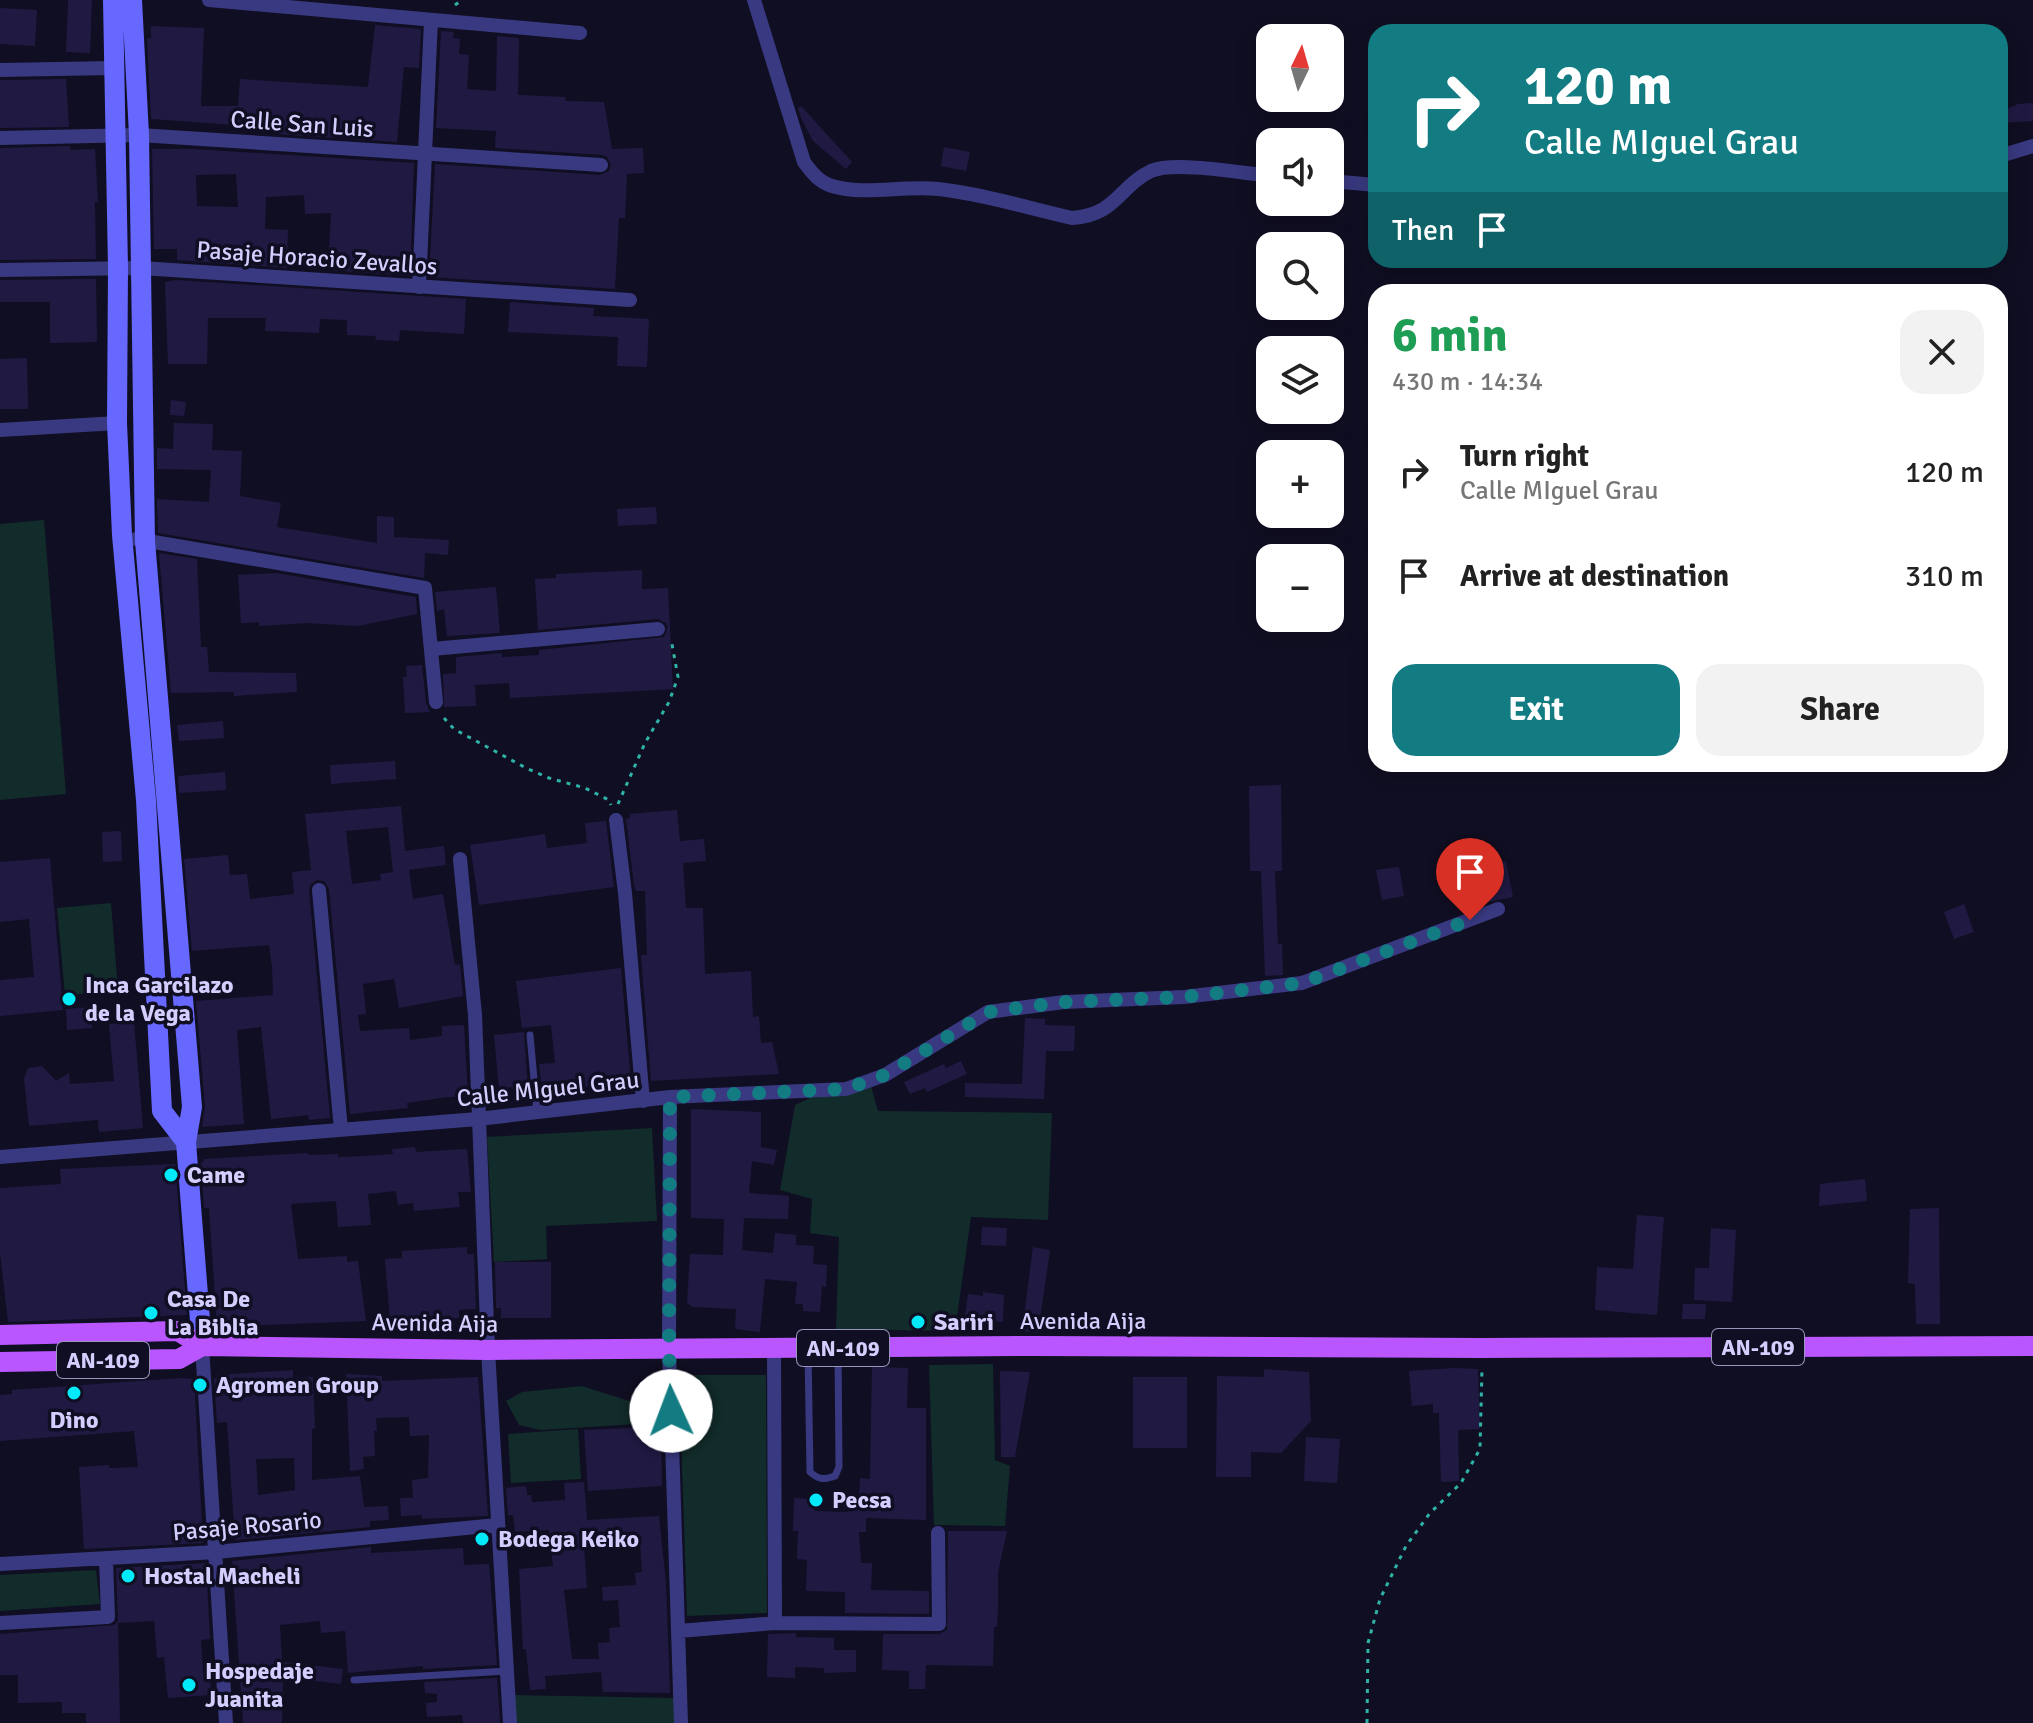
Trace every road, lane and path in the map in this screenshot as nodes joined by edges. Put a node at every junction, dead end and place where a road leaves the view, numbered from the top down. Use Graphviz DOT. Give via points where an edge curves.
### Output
graph roads {
  1 [pos="113,0"];
  2 [pos="132,0"];
  3 [pos="209,0"];
  4 [pos="754,0"];
  5 [pos="431,20"];
  6 [pos="580,33"];
  7 [pos="114,68"];
  8 [pos="0,70"];
  9 [pos="139,135"];
  10 [pos="114,136"];
  11 [pos="0,138"];
  12 [pos="2033,146"];
  13 [pos="423,154"];
  14 [pos="2008,154"];
  15 [pos="601,165"];
  16 [pos="1256,175"];
  17 [pos="1344,182"];
  18 [pos="1368,184"];
  19 [pos="118,268"];
  20 [pos="141,268"];
  21 [pos="0,270"];
  22 [pos="419,287"];
  23 [pos="630,300"];
  24 [pos="117,423"];
  25 [pos="0,430"];
  26 [pos="122,535"];
  27 [pos="145,541"];
  28 [pos="658,629"];
  29 [pos="432,649"];
  30 [pos="436,702"];
  31 [pos="616,820"];
  32 [pos="460,859"];
  33 [pos="319,890"];
  34 [pos="1498,909"];
  35 [pos="530,1035"];
  36 [pos="670,1097"];
  37 [pos="643,1101"];
  38 [pos="537,1113"];
  39 [pos="478,1119"];
  40 [pos="341,1130"];
  41 [pos="186,1142"];
  42 [pos="0,1157"];
  43 [pos="0,1335"];
  44 [pos="202,1346"];
  45 [pos="2033,1346"];
  46 [pos="774,1348"];
  47 [pos="808,1348"];
  48 [pos="838,1348"];
  49 [pos="1483,1348"];
  50 [pos="669,1349"];
  51 [pos="488,1350"];
  52 [pos="0,1362"];
  53 [pos="497,1525"];
  54 [pos="938,1533"];
  55 [pos="216,1552"];
  56 [pos="106,1558"];
  57 [pos="0,1564"];
  58 [pos="0,1623"];
  59 [pos="775,1623"];
  60 [pos="679,1631"];
  61 [pos="507,1671"];
  62 [pos="354,1680"];
  63 [pos="226,1723"];
  64 [pos="510,1723"];
  65 [pos="681,1723"];
  66 [pos="1367,1723"];
  1 -- 7 [label="main road"];
  2 -- 9 [label="main road"];
  3 -- 5 [label="street"];
  4 -- 16 [label="street" via="804,162 828,185 848,190 940,189 1072,218 1089,217 1111,205 1149,172 1166,166"];
  5 -- 6 [label="street"];
  5 -- 13 [label="street"];
  7 -- 8 [label="street"];
  7 -- 10 [label="main road"];
  9 -- 10 [label="street, Calle San Luis"];
  9 -- 13 [label="street, Calle San Luis"];
  9 -- 20 [label="main road"];
  10 -- 11 [label="street, Calle San Luis"];
  10 -- 19 [label="main road"];
  12 -- 14 [label="street"];
  13 -- 15 [label="street, Calle San Luis"];
  13 -- 22 [label="street"];
  17 -- 18 [label="street"];
  19 -- 20 [label="street, Pasaje Horacio Zevallos"];
  19 -- 21 [label="street, Pasaje Horacio Zevallos"];
  19 -- 24 [label="main road"];
  20 -- 22 [label="street, Pasaje Horacio Zevallos"];
  20 -- 27 [label="main road"];
  22 -- 23 [label="street, Pasaje Horacio Zevallos"];
  24 -- 25 [label="street"];
  24 -- 26 [label="main road"];
  26 -- 27 [label="street"];
  26 -- 41 [label="main road" via="146,800 162,1111"];
  27 -- 29 [label="street" via="425,588"];
  27 -- 41 [label="main road" via="192,1107"];
  28 -- 29 [label="street"];
  28 -- 31 [label="path" via="670,631 678,677 624,787"];
  29 -- 30 [label="street"];
  30 -- 31 [label="path" via="454,729 483,746 609,800"];
  31 -- 37 [label="street"];
  32 -- 39 [label="street" via="475,1015"];
  33 -- 40 [label="street"];
  34 -- 36 [label="street, Calle MIguel Grau" via="1302,983 988,1012 885,1075 846,1089"];
  35 -- 38 [label="lane"];
  36 -- 37 [label="street, Calle MIguel Grau"];
  36 -- 50 [label="street"];
  37 -- 38 [label="street, Calle MIguel Grau"];
  38 -- 39 [label="street, Calle MIguel Grau"];
  39 -- 40 [label="street, Calle MIguel Grau"];
  39 -- 51 [label="street"];
  40 -- 41 [label="street, Calle MIguel Grau"];
  41 -- 42 [label="street, Calle MIguel Grau"];
  41 -- 44 [label="main road"];
  43 -- 44 [label="main road, Avenida Aija / AN-109" via="178,1331"];
  44 -- 51 [label="main road, Avenida Aija / AN-109"];
  44 -- 52 [label="main road, Avenida Aija / AN-109" via="179,1359"];
  44 -- 55 [label="street"];
  45 -- 49 [label="main road, AN-109"];
  46 -- 47 [label="main road, Avenida Aija / AN-109"];
  46 -- 50 [label="main road, Avenida Aija / AN-109"];
  46 -- 59 [label="street"];
  47 -- 48 [label="main road, Avenida Aija / AN-109"];
  47 -- 48 [label="lane" via="810,1472 827,1479 839,1467"];
  48 -- 49 [label="main road, Avenida Aija / AN-109"];
  49 -- 66 [label="path" via="1480,1449 1461,1483 1406,1546 1380,1599 1368,1643"];
  50 -- 51 [label="main road, Avenida Aija / AN-109"];
  50 -- 60 [label="street"];
  51 -- 53 [label="street"];
  53 -- 55 [label="street, Pasaje Rosario"];
  53 -- 61 [label="street"];
  54 -- 59 [label="street" via="939,1624"];
  55 -- 56 [label="street, Pasaje Rosario"];
  55 -- 63 [label="street"];
  56 -- 57 [label="street, Pasaje Rosario"];
  56 -- 58 [label="street" via="108,1617"];
  59 -- 60 [label="street"];
  60 -- 65 [label="street"];
  61 -- 62 [label="lane"];
  61 -- 64 [label="street"];
}
